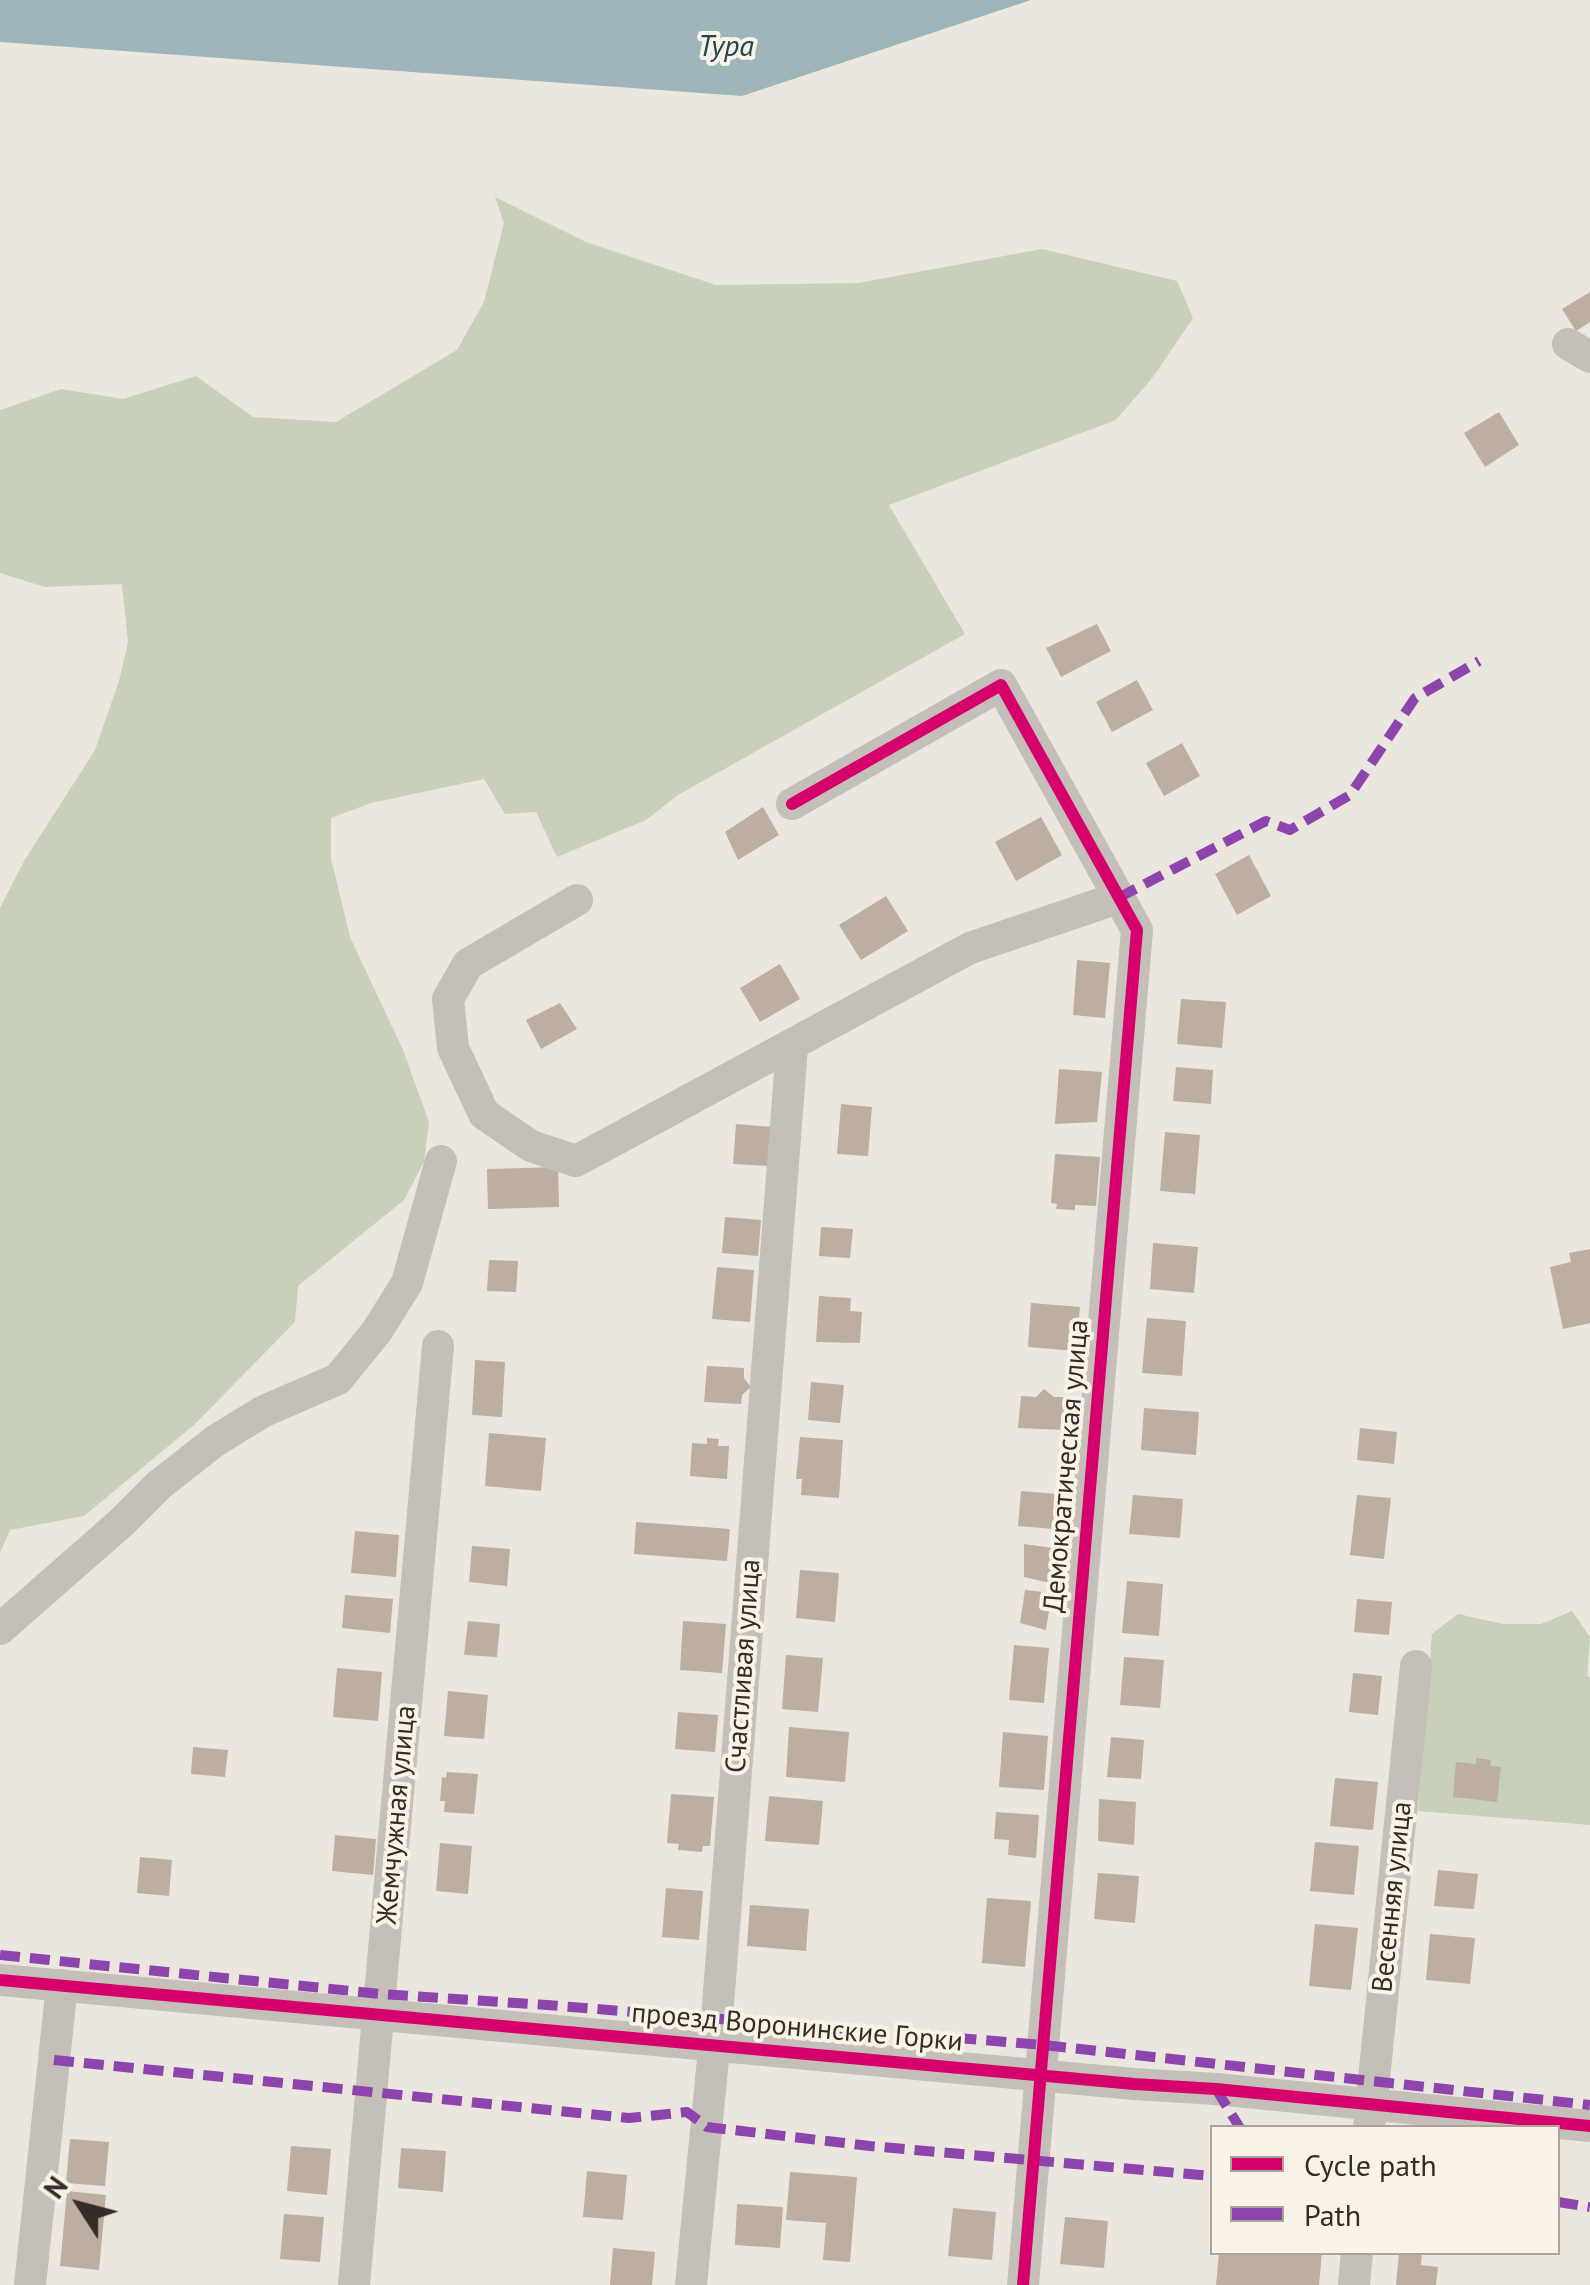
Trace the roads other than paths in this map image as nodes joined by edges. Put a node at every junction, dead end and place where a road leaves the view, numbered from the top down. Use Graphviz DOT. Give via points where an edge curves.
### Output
graph roads {
  1 [pos="792,804"];
  2 [pos="1118,898"];
  3 [pos="576,900"];
  4 [pos="792,1047"];
  5 [pos="441,1161"];
  6 [pos="438,1346"];
  7 [pos="0,1629"];
  8 [pos="1416,1666"];
  9 [pos="0,1980"];
  10 [pos="62,1985"];
  11 [pos="380,2014"];
  12 [pos="714,2046"];
  13 [pos="1042,2076"];
  14 [pos="1370,2117"];
  15 [pos="1590,2126"];
  16 [pos="1357,2255"];
  17 [pos="30,2285"];
  18 [pos="354,2285"];
  19 [pos="691,2285"];
  20 [pos="1024,2285"];
  21 [pos="1354,2285"];
  1 -- 2 [label="street, Демократическая улица" via="1001,685"];
  2 -- 4 [label="street" via="970,948"];
  2 -- 13 [label="street, Демократическая улица" via="1137,930"];
  3 -- 4 [label="street" via="468,964 448,999 454,1048 484,1114 531,1146 576,1162"];
  4 -- 12 [label="street, Счастливая улица"];
  5 -- 7 [label="street" via="407,1283 338,1379 264,1410 215,1441"];
  6 -- 11 [label="street, Жемчужная улица"];
  8 -- 14 [label="street, Весенняя улица"];
  9 -- 10 [label="street, проезд Воронинские Горки"];
  10 -- 11 [label="street, проезд Воронинские Горки"];
  10 -- 17 [label="street"];
  11 -- 12 [label="street, проезд Воронинские Горки"];
  11 -- 18 [label="street, Жемчужная улица"];
  12 -- 13 [label="street, проезд Воронинские Горки"];
  12 -- 19 [label="street, Счастливая улица"];
  13 -- 14 [label="street, проезд Воронинские Горки" via="1216,2089"];
  13 -- 20 [label="street, Демократическая улица"];
  14 -- 15 [label="street, проезд Воронинские Горки"];
  16 -- 21 [label="street"];
}
